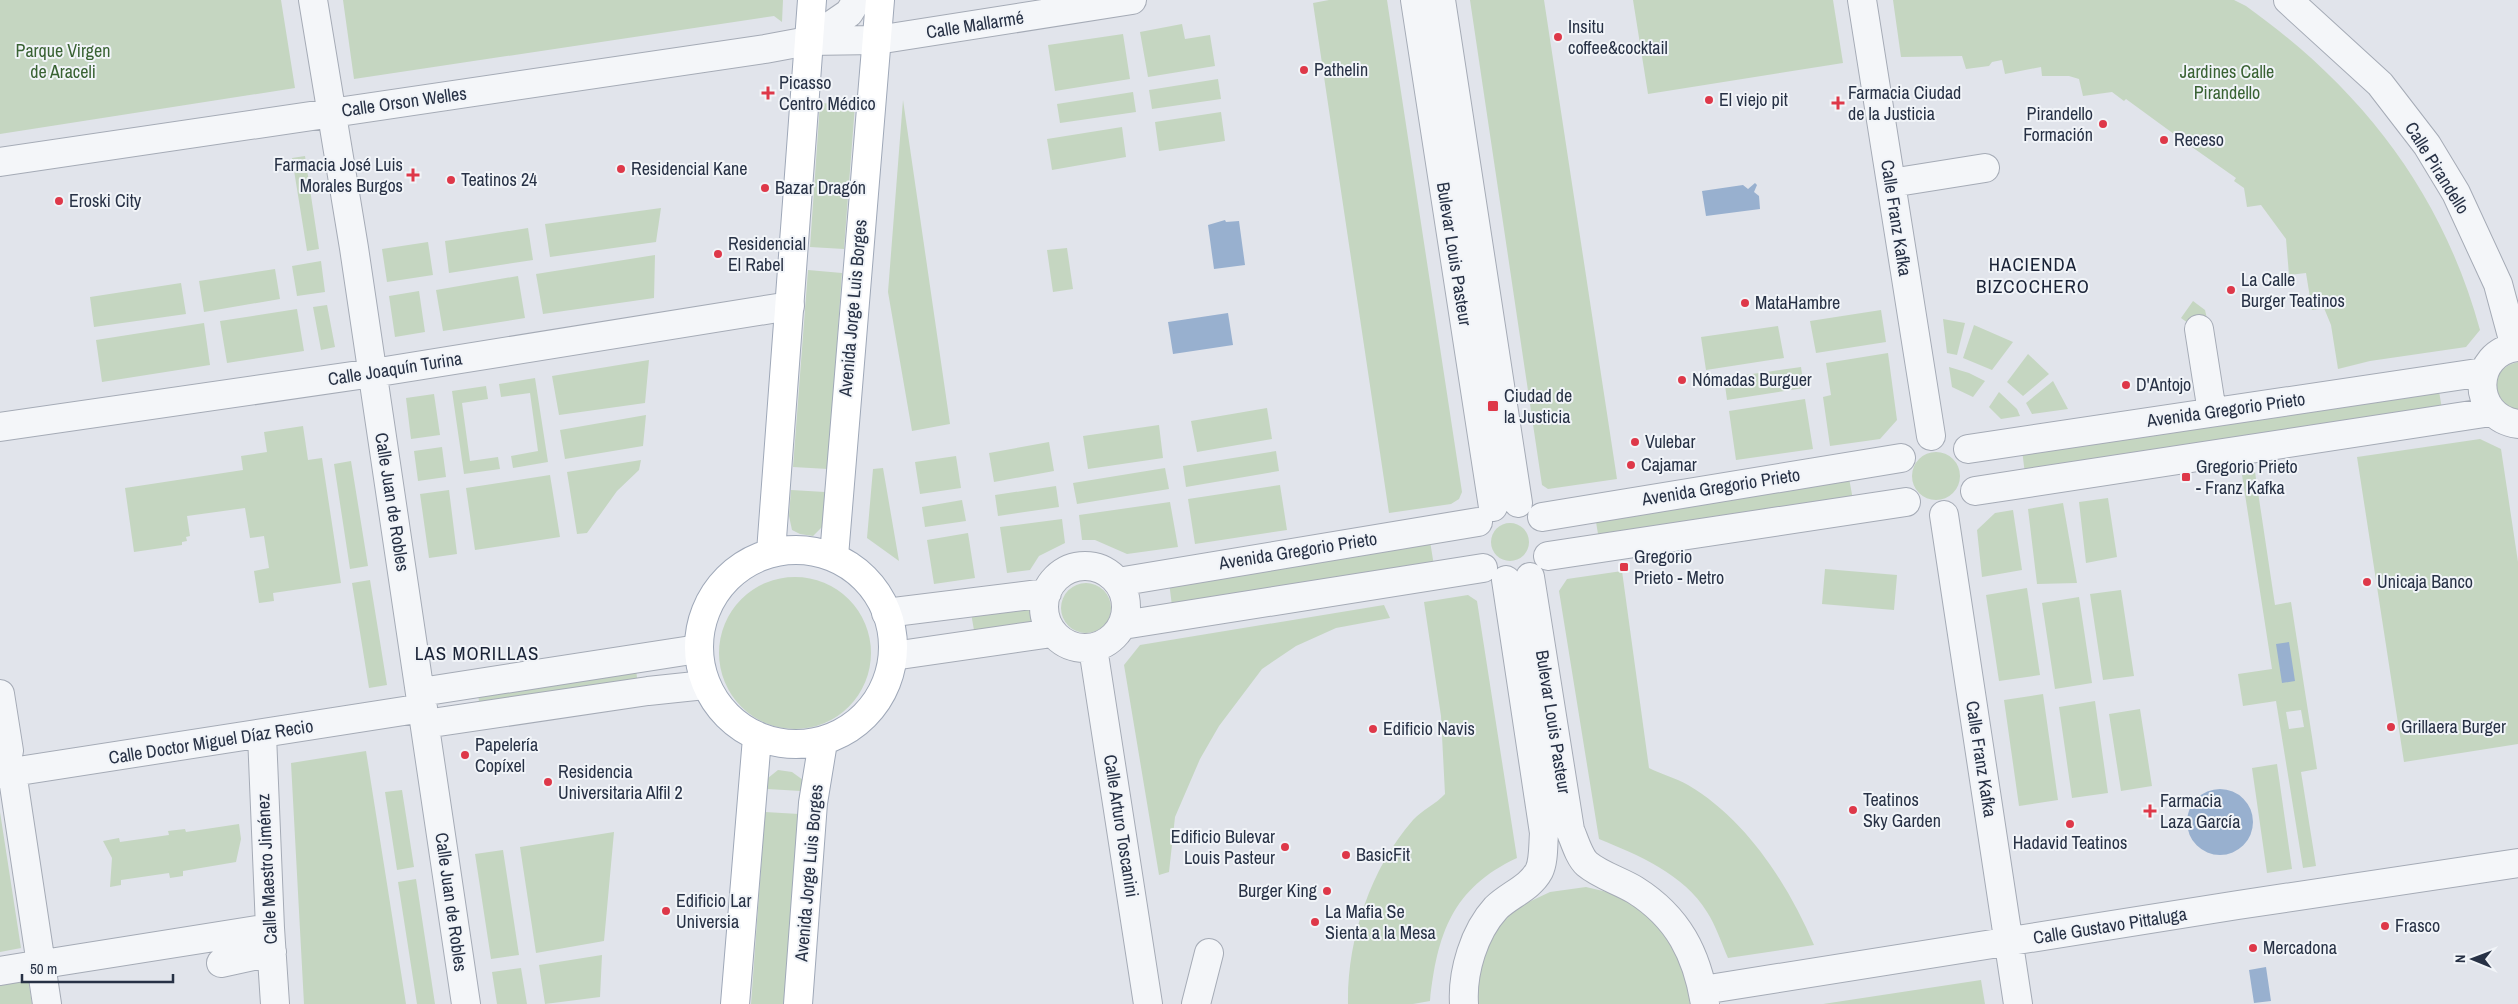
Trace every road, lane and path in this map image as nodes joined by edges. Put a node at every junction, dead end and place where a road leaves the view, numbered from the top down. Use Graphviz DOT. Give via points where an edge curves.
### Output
graph roads {
  1 [pos="313,0"];
  2 [pos="812,0"];
  3 [pos="857,0"];
  4 [pos="880,0"];
  5 [pos="1132,0"];
  6 [pos="1415,0"];
  7 [pos="1441,0"];
  8 [pos="1862,0"];
  9 [pos="2288,0"];
  10 [pos="877,40"];
  11 [pos="808,41"];
  12 [pos="332,113"];
  13 [pos="0,162"];
  14 [pos="1984,168"];
  15 [pos="1891,183"];
  16 [pos="790,306"];
  17 [pos="2199,329"];
  18 [pos="2517,347"];
  19 [pos="2484,372"];
  20 [pos="373,373"];
  21 [pos="2212,412"];
  22 [pos="2491,412"];
  23 [pos="2518,424"];
  24 [pos="0,427"];
  25 [pos="1931,436"];
  26 [pos="1968,449"];
  27 [pos="1901,458"];
  28 [pos="1975,491"];
  29 [pos="1906,502"];
  30 [pos="1497,511"];
  31 [pos="1944,515"];
  32 [pos="1542,517"];
  33 [pos="771,552"];
  34 [pos="834,556"];
  35 [pos="1548,556"];
  36 [pos="1483,568"];
  37 [pos="1518,579"];
  38 [pos="1118,582"];
  39 [pos="1047,593"];
  40 [pos="886,613"];
  41 [pos="1122,624"];
  42 [pos="1052,633"];
  43 [pos="698,648"];
  44 [pos="1093,648"];
  45 [pos="893,656"];
  46 [pos="705,685"];
  47 [pos="0,694"];
  48 [pos="423,708"];
  49 [pos="262,735"];
  50 [pos="757,738"];
  51 [pos="823,742"];
  52 [pos="7,766"];
  53 [pos="2518,863"];
  54 [pos="1586,864"];
  55 [pos="1540,870"];
  56 [pos="271,940"];
  57 [pos="2009,943"];
  58 [pos="1209,953"];
  59 [pos="221,963"];
  60 [pos="0,971"];
  61 [pos="1704,997"];
  62 [pos="47,1004"];
  63 [pos="275,1004"];
  64 [pos="466,1004"];
  65 [pos="735,1004"];
  66 [pos="798,1004"];
  67 [pos="1148,1004"];
  68 [pos="1196,1004"];
  69 [pos="1464,1004"];
  70 [pos="2018,1004"];
  1 -- 12 [label="street, Calle Juan de Robles"];
  2 -- 11 [label="main road"];
  3 -- 11 [label="street, Calle Orson Welles" via="849,13"];
  4 -- 10 [label="main road, Avenida Jorge Luis Borges"];
  5 -- 10 [label="street, Calle Mallarmé"];
  6 -- 30 [label="street, Bulevar Louis Pasteur"];
  7 -- 30 [label="street, Bulevar Louis Pasteur"];
  8 -- 15 [label="street, Calle Franz Kafka"];
  9 -- 18 [label="street, Calle Pirandello" via="2380,84 2427,146 2456,192 2498,284"];
  10 -- 11 [label="street, Calle Orson Welles"];
  10 -- 34 [label="main road, Avenida Jorge Luis Borges"];
  11 -- 12 [label="street, Calle Orson Welles"];
  11 -- 16 [label="main road"];
  12 -- 13 [label="street, Calle Orson Welles"];
  12 -- 20 [label="street, Calle Juan de Robles"];
  14 -- 15 [label="street"];
  15 -- 25 [label="street, Calle Franz Kafka"];
  16 -- 20 [label="street, Calle Joaquín Turina"];
  16 -- 33 [label="main road"];
  17 -- 21 [label="street"];
  18 -- 19 [label="street" via="2497,356"];
  19 -- 21 [label="street, Avenida Gregorio Prieto"];
  19 -- 22 [label="street" via="2483,392"];
  20 -- 24 [label="street, Calle Joaquín Turina"];
  20 -- 48 [label="street, Calle Juan de Robles"];
  21 -- 26 [label="street, Avenida Gregorio Prieto"];
  22 -- 23 [label="street" via="2509,423"];
  22 -- 28 [label="street"];
  25 -- 26 [label="street" via="1945,436"];
  25 -- 27 [label="street" via="1914,444"];
  26 -- 28 [label="street" via="1976,469"];
  27 -- 29 [label="street" via="1898,473"];
  27 -- 32 [label="street, Avenida Gregorio Prieto"];
  28 -- 31 [label="street" via="1960,508"];
  29 -- 31 [label="street" via="1921,511"];
  29 -- 35 [label="street"];
  30 -- 32 [label="street" via="1531,508"];
  30 -- 36 [label="street" via="1474,533 1476,557"];
  30 -- 38 [label="street, Avenida Gregorio Prieto"];
  31 -- 57 [label="street, Calle Franz Kafka"];
  32 -- 35 [label="street" via="1550,536"];
  33 -- 34 [label="main road" via="796,549"];
  33 -- 43 [label="main road" via="742,566 718,588 703,616"];
  34 -- 40 [label="main road" via="862,575 876,592"];
  35 -- 37 [label="street" via="1543,565"];
  36 -- 37 [label="street" via="1493,576"];
  36 -- 41 [label="street"];
  37 -- 54 [label="street, Bulevar Louis Pasteur" via="1570,830"];
  37 -- 55 [label="street, Bulevar Louis Pasteur" via="1544,833"];
  38 -- 39 [label="street" via="1099,568 1082,566 1064,571"];
  38 -- 41 [label="street" via="1126,601"];
  39 -- 40 [label="street"];
  39 -- 42 [label="street" via="1044,611"];
  40 -- 45 [label="main road" via="892,633"];
  41 -- 44 [label="street" via="1108,641"];
  42 -- 44 [label="street" via="1072,646"];
  42 -- 45 [label="street"];
  43 -- 46 [label="main road"];
  43 -- 48 [label="street, Calle Doctor Miguel Díaz Recio"];
  44 -- 67 [label="street, Calle Arturo Toscanini"];
  45 -- 51 [label="main road" via="886,684 871,710 849,729"];
  46 -- 48 [label="street, Calle Doctor Miguel Díaz Recio"];
  46 -- 50 [label="main road" via="717,707 735,725"];
  47 -- 52 [label="street"];
  48 -- 49 [label="street, Calle Doctor Miguel Díaz Recio"];
  48 -- 64 [label="street, Calle Juan de Robles"];
  49 -- 52 [label="street, Calle Doctor Miguel Díaz Recio"];
  49 -- 56 [label="street, Calle Maestro Jiménez"];
  50 -- 51 [label="main road" via="790,745"];
  50 -- 65 [label="main road"];
  51 -- 66 [label="main road, Avenida Jorge Luis Borges" via="813,803"];
  52 -- 62 [label="street"];
  53 -- 57 [label="street, Calle Gustavo Pittaluga"];
  54 -- 55 [label="street"];
  54 -- 61 [label="street" via="1658,906 1694,956"];
  55 -- 69 [label="street" via="1524,888 1496,908 1482,930 1469,960"];
  56 -- 59 [label="street"];
  56 -- 60 [label="street"];
  56 -- 63 [label="street, Calle Maestro Jiménez"];
  57 -- 61 [label="street, Calle Gustavo Pittaluga"];
  57 -- 70 [label="street, Calle Franz Kafka"];
  58 -- 68 [label="street"];
}
